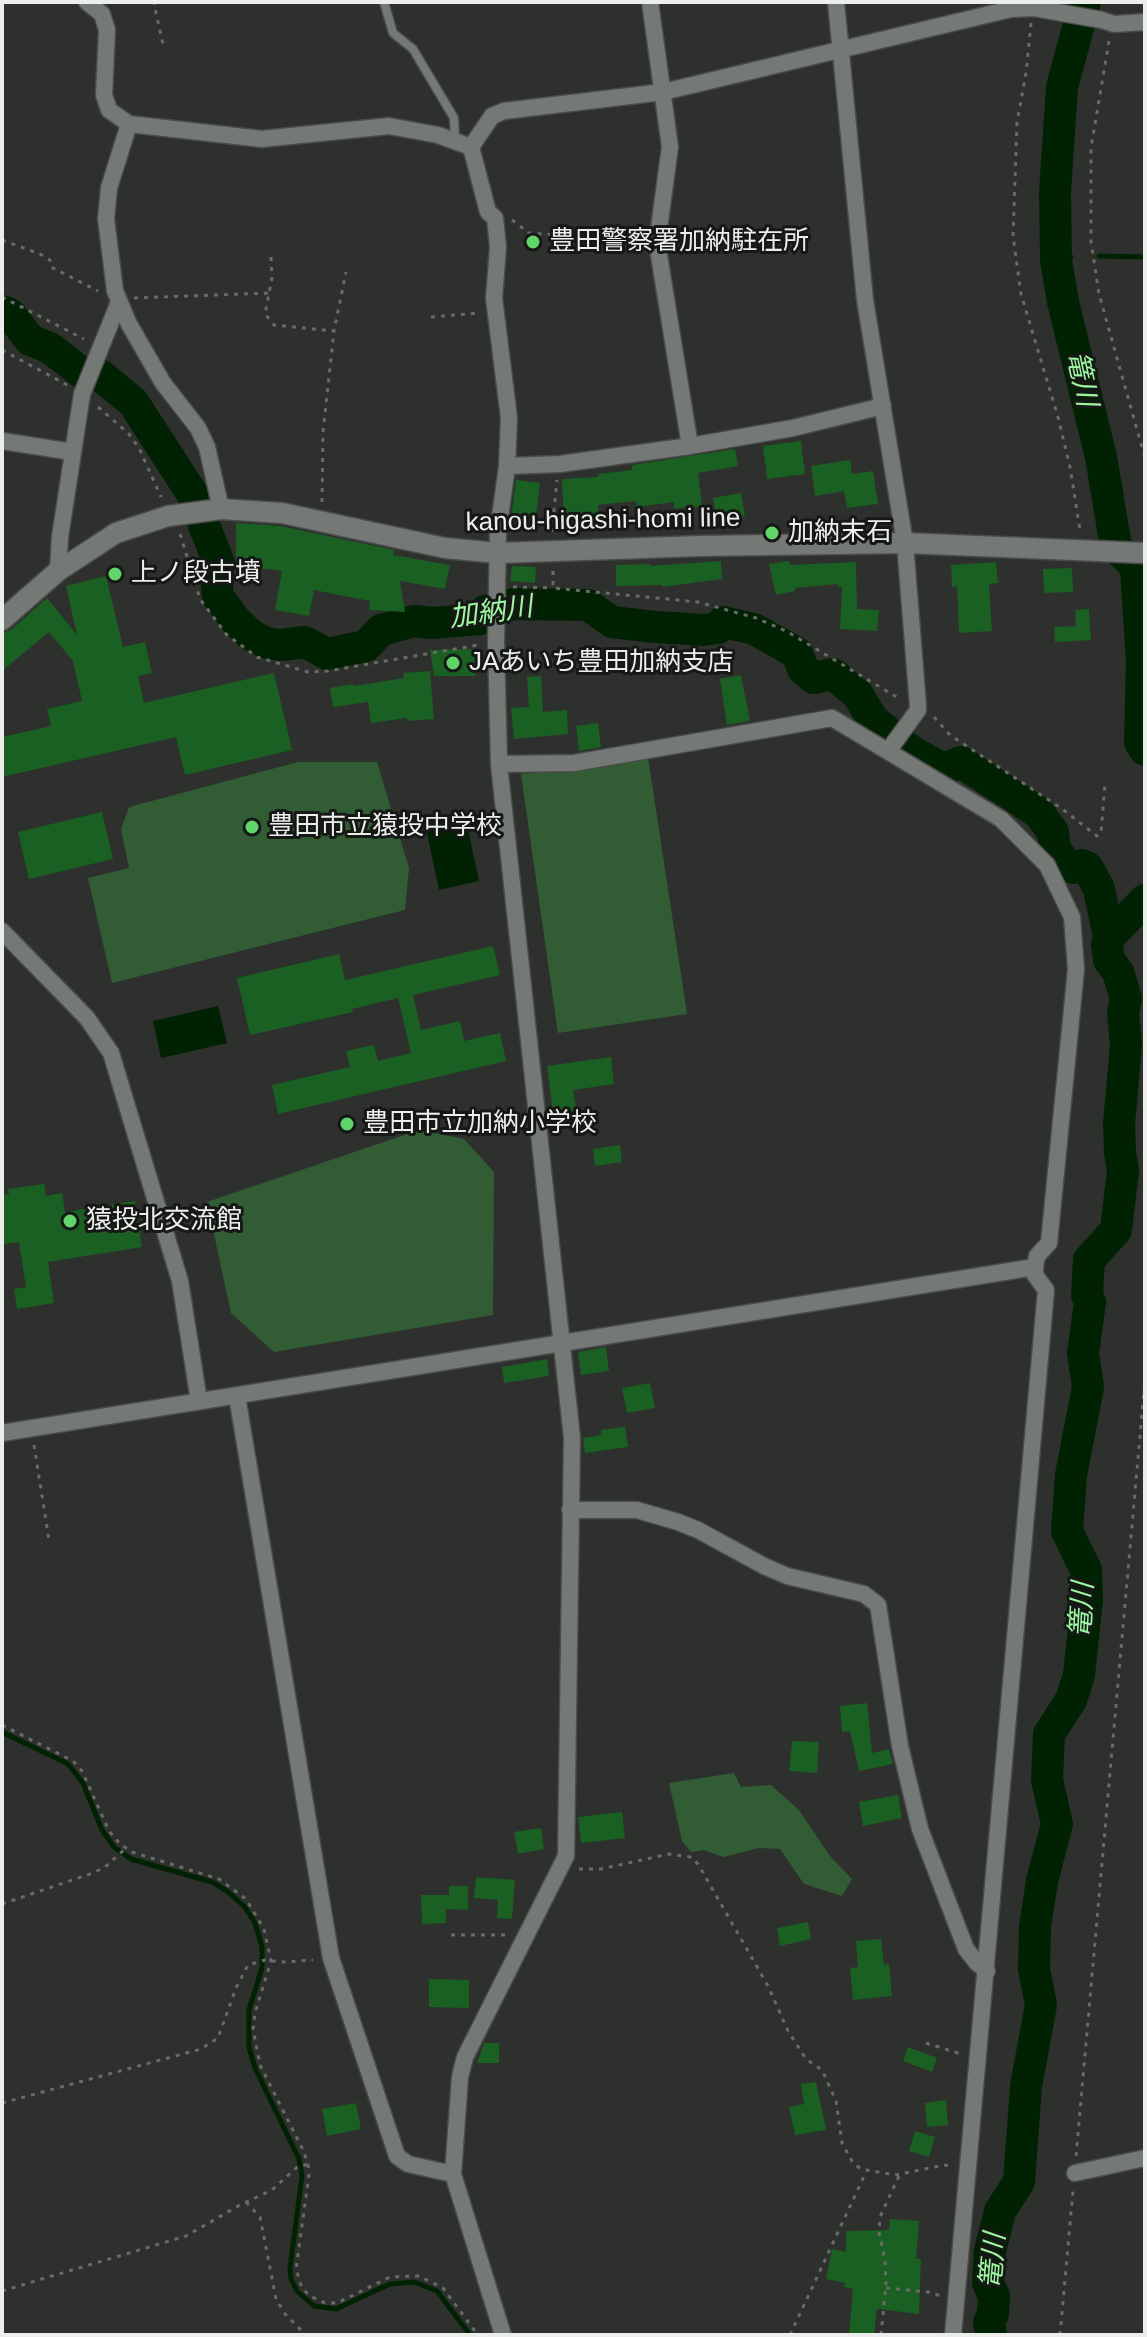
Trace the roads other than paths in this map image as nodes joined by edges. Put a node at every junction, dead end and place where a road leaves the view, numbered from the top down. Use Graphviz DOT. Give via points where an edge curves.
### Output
graph roads {
  1 [pos="87,2"];
  2 [pos="384,2"];
  3 [pos="650,2"];
  4 [pos="836,2"];
  5 [pos="1145,22"];
  6 [pos="841,49"];
  7 [pos="663,92"];
  8 [pos="129,124"];
  9 [pos="463,144"];
  10 [pos="117,297"];
  11 [pos="883,406"];
  12 [pos="2,441"];
  13 [pos="690,446"];
  14 [pos="73,452"];
  15 [pos="507,466"];
  16 [pos="216,509"];
  17 [pos="905,543"];
  18 [pos="498,553"];
  19 [pos="1145,553"];
  20 [pos="58,571"];
  21 [pos="2,620"];
  22 [pos="890,748"];
  23 [pos="499,764"];
  24 [pos="2,931"];
  25 [pos="1035,1267"];
  26 [pos="562,1344"];
  27 [pos="237,1396"];
  28 [pos="199,1401"];
  29 [pos="2,1433"];
  30 [pos="570,1510"];
  31 [pos="987,1971"];
  32 [pos="1145,2158"];
  33 [pos="1075,2173"];
  34 [pos="453,2174"];
  35 [pos="503,2335"];
  36 [pos="953,2335"];
  1 -- 8 [label="street" via="102,14 107,30 104,95 109,110"];
  2 -- 9 [label="lane" via="393,33 413,49 454,118"];
  3 -- 7 [label="street"];
  4 -- 6 [label="street"];
  5 -- 6 [label="street" via="1011,9"];
  6 -- 7 [label="street"];
  6 -- 11 [label="street" via="865,300"];
  7 -- 9 [label="street" via="504,111"];
  7 -- 13 [label="street" via="670,147 657,243"];
  8 -- 9 [label="street" via="262,139 389,126"];
  8 -- 10 [label="street" via="109,188 106,219"];
  9 -- 15 [label="street" via="488,212 495,218 494,298 509,418"];
  10 -- 14 [label="street" via="84,389"];
  10 -- 16 [label="street" via="163,383 207,447"];
  11 -- 13 [label="street"];
  11 -- 17 [label="street"];
  12 -- 14 [label="street"];
  13 -- 15 [label="street"];
  14 -- 20 [label="street"];
  15 -- 18 [label="street"];
  16 -- 18 [label="main road, kanou-higashi-homi line" via="282,513 445,548"];
  16 -- 20 [label="main road, kanou-higashi-homi line" via="116,533"];
  17 -- 18 [label="main road, kanou-higashi-homi line"];
  17 -- 19 [label="main road, kanou-higashi-homi line"];
  17 -- 22 [label="street" via="918,708"];
  18 -- 23 [label="street"];
  20 -- 21 [label="main road, kanou-higashi-homi line"];
  22 -- 23 [label="street" via="832,718 574,763"];
  22 -- 25 [label="street" via="1001,819 1047,865 1072,917 1076,969 1049,1243"];
  23 -- 26 [label="street"];
  24 -- 28 [label="street" via="87,1018 111,1053 180,1281"];
  25 -- 26 [label="street"];
  25 -- 31 [label="street" via="1046,1290"];
  26 -- 27 [label="street"];
  26 -- 30 [label="street" via="572,1438"];
  27 -- 28 [label="street"];
  27 -- 34 [label="street" via="331,1958 397,2156 408,2164"];
  28 -- 29 [label="street"];
  30 -- 31 [label="street" via="637,1510 678,1522 775,1571 864,1594 878,1605 900,1746 920,1829 966,1949"];
  30 -- 34 [label="street" via="566,1856 465,2057"];
  31 -- 36 [label="street"];
  32 -- 33 [label="street"];
  34 -- 35 [label="street"];
}
